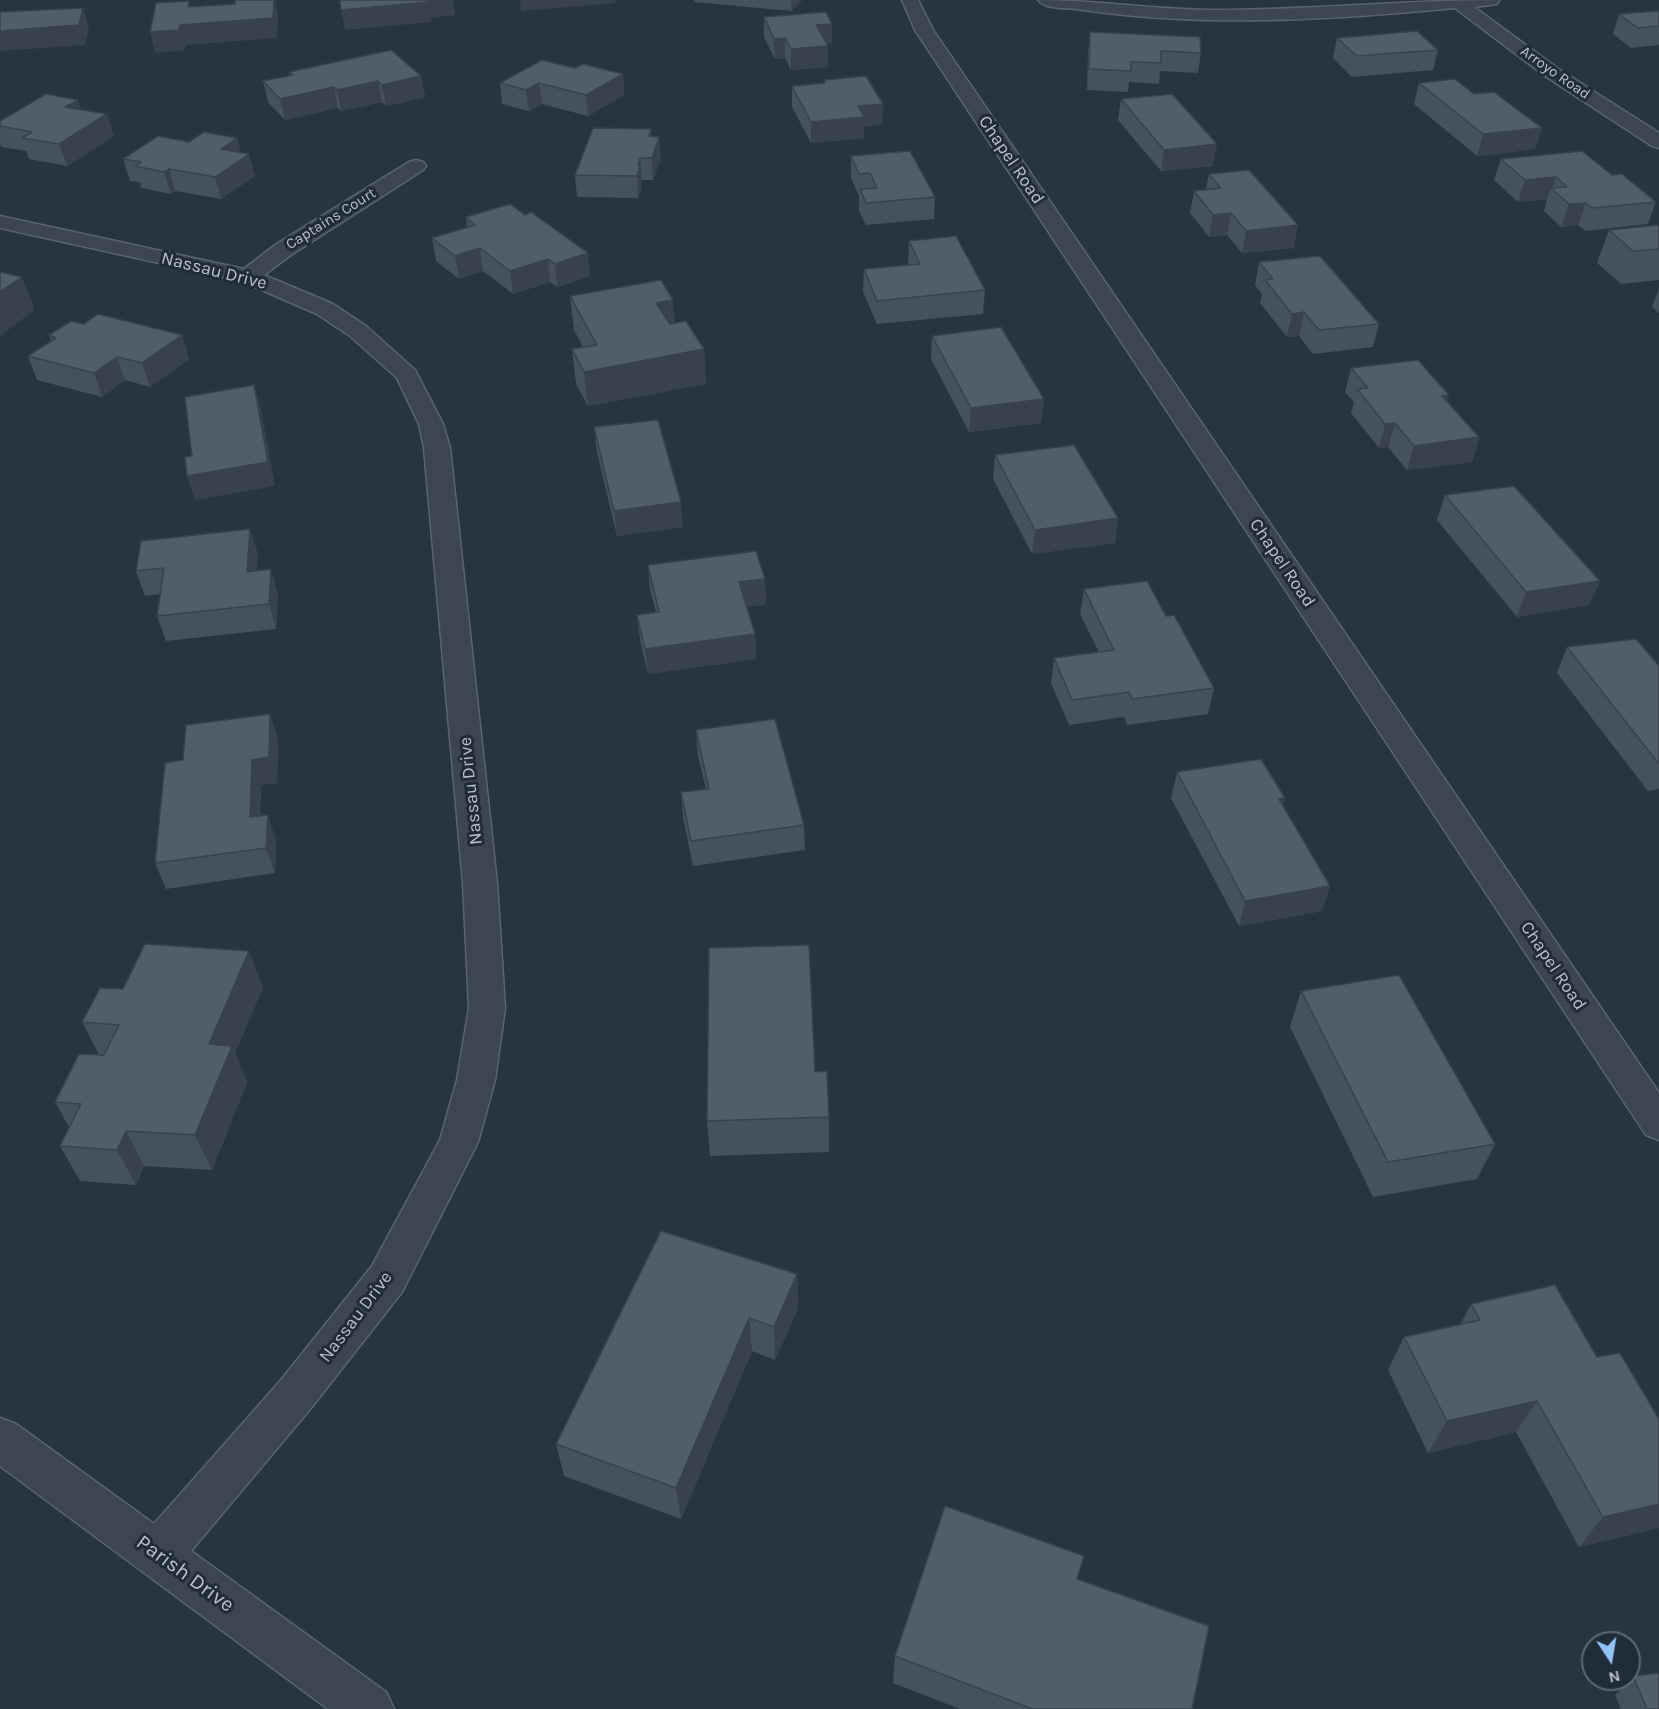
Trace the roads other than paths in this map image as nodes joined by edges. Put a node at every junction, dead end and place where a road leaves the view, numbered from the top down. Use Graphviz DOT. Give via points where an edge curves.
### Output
graph roads {
  1 [pos="910,0"];
  2 [pos="1046,0"];
  3 [pos="1491,0"];
  4 [pos="1456,2"];
  5 [pos="1659,142"];
  6 [pos="416,166"];
  7 [pos="0,222"];
  8 [pos="248,276"];
  9 [pos="1659,1124"];
  10 [pos="0,1439"];
  11 [pos="158,1554"];
  12 [pos="369,1709"];
  1 -- 9 [label="street, Chapel Road" via="924,30"];
  2 -- 4 [label="street" via="1206,16 1293,15"];
  3 -- 4 [label="street"];
  4 -- 5 [label="street, Arroyo Road" via="1551,72"];
  6 -- 8 [label="street, Captains Court"];
  7 -- 8 [label="street, Nassau Drive"];
  8 -- 11 [label="street, Nassau Drive" via="325,309 358,331 407,375 431,424 437,448 480,883 487,1008 476,1080 459,1142 387,1279 296,1394"];
  10 -- 11 [label="street, Parish Drive"];
  11 -- 12 [label="street, Parish Drive"];
}
